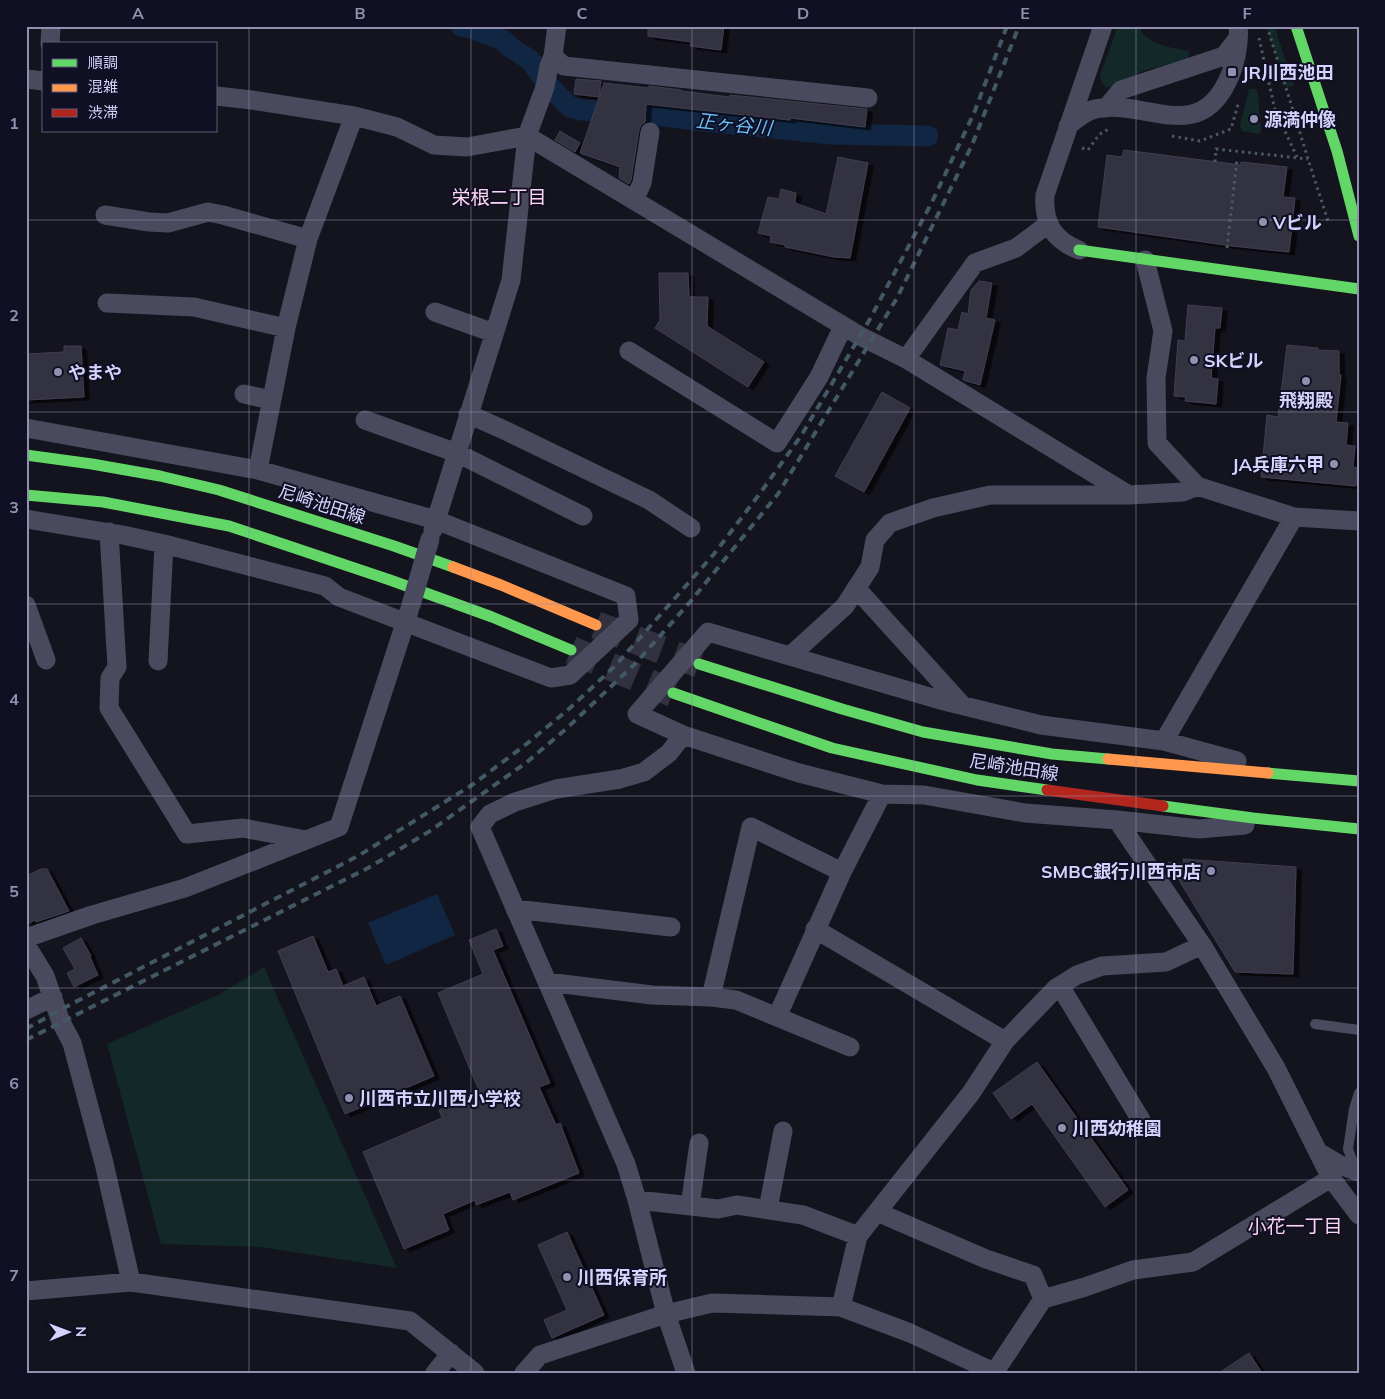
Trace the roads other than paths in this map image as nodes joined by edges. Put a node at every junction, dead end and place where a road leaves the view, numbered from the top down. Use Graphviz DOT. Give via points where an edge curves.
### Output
graph roads {
  1 [pos="51,26"];
  2 [pos="557,26"];
  3 [pos="1103,26"];
  4 [pos="1296,26"];
  5 [pos="1238,32"];
  6 [pos="50,42"];
  7 [pos="551,61"];
  8 [pos="26,79"];
  9 [pos="42,81"];
  10 [pos="218,96"];
  11 [pos="868,98"];
  12 [pos="1106,108"];
  13 [pos="354,116"];
  14 [pos="1068,126"];
  15 [pos="650,132"];
  16 [pos="527,136"];
  17 [pos="634,200"];
  18 [pos="105,215"];
  19 [pos="1048,224"];
  20 [pos="1359,236"];
  21 [pos="308,239"];
  22 [pos="1079,250"];
  23 [pos="1145,260"];
  24 [pos="1359,288"];
  25 [pos="107,303"];
  26 [pos="435,312"];
  27 [pos="845,327"];
  28 [pos="286,328"];
  29 [pos="494,333"];
  30 [pos="629,352"];
  31 [pos="906,359"];
  32 [pos="244,394"];
  33 [pos="271,400"];
  34 [pos="468,414"];
  35 [pos="365,420"];
  36 [pos="26,428"];
  37 [pos="457,453"];
  38 [pos="26,455"];
  39 [pos="258,470"];
  40 [pos="1197,486"];
  41 [pos="26,495"];
  42 [pos="1129,495"];
  43 [pos="583,516"];
  44 [pos="1294,517"];
  45 [pos="26,519"];
  46 [pos="436,520"];
  47 [pos="1359,520"];
  48 [pos="691,528"];
  49 [pos="109,532"];
  50 [pos="164,544"];
  51 [pos="856,588"];
  52 [pos="26,605"];
  53 [pos="408,614"];
  54 [pos="596,625"];
  55 [pos="571,650"];
  56 [pos="790,656"];
  57 [pos="46,660"];
  58 [pos="158,662"];
  59 [pos="699,664"];
  60 [pos="673,693"];
  61 [pos="962,705"];
  62 [pos="683,735"];
  63 [pos="1164,742"];
  64 [pos="1293,775"];
  65 [pos="1359,781"];
  66 [pos="882,794"];
  67 [pos="1117,820"];
  68 [pos="1283,822"];
  69 [pos="1359,829"];
  70 [pos="306,840"];
  71 [pos="842,872"];
  72 [pos="515,909"];
  73 [pos="671,927"];
  74 [pos="815,930"];
  75 [pos="26,938"];
  76 [pos="26,945"];
  77 [pos="1202,945"];
  78 [pos="547,982"];
  79 [pos="1060,986"];
  80 [pos="53,997"];
  81 [pos="711,997"];
  82 [pos="26,1010"];
  83 [pos="777,1017"];
  84 [pos="1315,1024"];
  85 [pos="1359,1030"];
  86 [pos="1005,1041"];
  87 [pos="850,1047"];
  88 [pos="1359,1093"];
  89 [pos="1141,1120"];
  90 [pos="783,1131"];
  91 [pos="699,1143"];
  92 [pos="1318,1152"];
  93 [pos="1357,1172"];
  94 [pos="1330,1178"];
  95 [pos="637,1200"];
  96 [pos="690,1206"];
  97 [pos="768,1210"];
  98 [pos="877,1212"];
  99 [pos="1359,1215"];
  100 [pos="858,1236"];
  101 [pos="131,1282"];
  102 [pos="26,1291"];
  103 [pos="1043,1299"];
  104 [pos="841,1308"];
  105 [pos="666,1314"];
  106 [pos="451,1353"];
  107 [pos="994,1372"];
  108 [pos="435,1373"];
  109 [pos="475,1373"];
  110 [pos="524,1373"];
  111 [pos="686,1373"];
  1 -- 6 [label="street"];
  2 -- 7 [label="street"];
  3 -- 14 [label="street"];
  4 -- 20 [label="main road"];
  5 -- 12 [label="street" via="1224,56 1121,90"];
  5 -- 12 [label="street" via="1232,72 1222,92 1198,114 1182,116"];
  7 -- 11 [label="street" via="564,66"];
  7 -- 16 [label="street"];
  8 -- 9 [label="street"];
  10 -- 13 [label="street"];
  12 -- 14 [label="street" via="1086,113"];
  13 -- 16 [label="street" via="397,127 434,145 467,147"];
  13 -- 21 [label="street"];
  14 -- 19 [label="street" via="1045,195"];
  15 -- 17 [label="street" via="642,183"];
  16 -- 17 [label="street"];
  16 -- 29 [label="street" via="510,280"];
  17 -- 27 [label="street"];
  18 -- 21 [label="street" via="168,223 208,212"];
  19 -- 22 [label="street" via="1056,236"];
  19 -- 31 [label="street" via="1016,248 975,263"];
  21 -- 28 [label="street"];
  22 -- 23 [label="main road"];
  23 -- 24 [label="main road"];
  23 -- 40 [label="street" via="1163,331 1156,378 1156,443"];
  25 -- 28 [label="street" via="194,306"];
  26 -- 29 [label="street"];
  27 -- 30 [label="street" via="778,443"];
  27 -- 31 [label="street"];
  28 -- 33 [label="street"];
  29 -- 34 [label="street"];
  31 -- 42 [label="street"];
  32 -- 33 [label="street"];
  33 -- 39 [label="street"];
  34 -- 37 [label="street"];
  34 -- 48 [label="street" via="649,500"];
  35 -- 37 [label="street"];
  36 -- 39 [label="street"];
  37 -- 43 [label="street"];
  37 -- 46 [label="street"];
  38 -- 54 [label="main road, 尼崎池田線" via="160,476 219,490 501,584"];
  39 -- 46 [label="street"];
  40 -- 42 [label="street" via="1183,492"];
  40 -- 44 [label="street"];
  41 -- 55 [label="main road" via="103,502 229,526 390,580"];
  42 -- 51 [label="street" via="990,495 933,508 890,523 875,540 870,567"];
  44 -- 47 [label="street"];
  44 -- 63 [label="street"];
  45 -- 49 [label="street"];
  46 -- 53 [label="street, bridge"];
  46 -- 53 [label="street" via="626,596 629,620 570,675 551,678"];
  49 -- 50 [label="street"];
  49 -- 70 [label="street" via="117,667 110,678 109,708 187,834 243,828"];
  50 -- 53 [label="street" via="325,586 339,596"];
  50 -- 58 [label="street"];
  51 -- 56 [label="street" via="845,606"];
  51 -- 61 [label="street"];
  52 -- 57 [label="street"];
  53 -- 70 [label="street" via="339,826"];
  56 -- 61 [label="street"];
  56 -- 62 [label="street" via="708,632 637,714"];
  59 -- 64 [label="main road, 尼崎池田線" via="924,732 1052,754"];
  60 -- 68 [label="main road, 尼崎池田線" via="832,748 977,780"];
  61 -- 63 [label="street" via="1041,725"];
  62 -- 66 [label="street" via="799,773"];
  62 -- 72 [label="street" via="669,753 644,772 556,789 490,814 480,827"];
  63 -- 64 [label="street"];
  64 -- 65 [label="main road, 尼崎池田線"];
  66 -- 67 [label="street" via="924,795 1025,813"];
  66 -- 71 [label="street"];
  67 -- 68 [label="street" via="1199,829"];
  67 -- 77 [label="street"];
  68 -- 69 [label="main road, 尼崎池田線"];
  70 -- 75 [label="street" via="185,888"];
  71 -- 74 [label="street"];
  71 -- 81 [label="street" via="751,827"];
  72 -- 73 [label="street"];
  72 -- 78 [label="street"];
  74 -- 83 [label="street"];
  74 -- 86 [label="street"];
  76 -- 80 [label="street"];
  77 -- 79 [label="street" via="1166,962 1102,966 1077,975"];
  77 -- 92 [label="street" via="1276,1068"];
  78 -- 81 [label="street" via="652,995"];
  78 -- 95 [label="street" via="626,1164"];
  79 -- 86 [label="street"];
  79 -- 89 [label="street"];
  80 -- 82 [label="street"];
  80 -- 101 [label="street" via="72,1043"];
  81 -- 83 [label="street" via="736,1000"];
  83 -- 87 [label="street"];
  84 -- 85 [label="lane"];
  86 -- 98 [label="street" via="971,1093"];
  88 -- 93 [label="lane" via="1348,1149"];
  90 -- 97 [label="street"];
  91 -- 96 [label="street"];
  92 -- 93 [label="street"];
  92 -- 94 [label="street"];
  94 -- 99 [label="street"];
  94 -- 103 [label="street" via="1193,1262 1133,1270"];
  95 -- 96 [label="street"];
  95 -- 105 [label="street"];
  96 -- 97 [label="street" via="718,1209 738,1205"];
  97 -- 100 [label="street" via="803,1215"];
  98 -- 100 [label="street"];
  98 -- 103 [label="street" via="1033,1275"];
  100 -- 104 [label="street"];
  101 -- 102 [label="street"];
  101 -- 106 [label="street" via="410,1321"];
  103 -- 107 [label="street"];
  104 -- 105 [label="street" via="712,1303"];
  104 -- 107 [label="street" via="910,1333"];
  105 -- 110 [label="street" via="540,1355"];
  105 -- 111 [label="street"];
  106 -- 108 [label="street"];
  106 -- 109 [label="street"];
}
